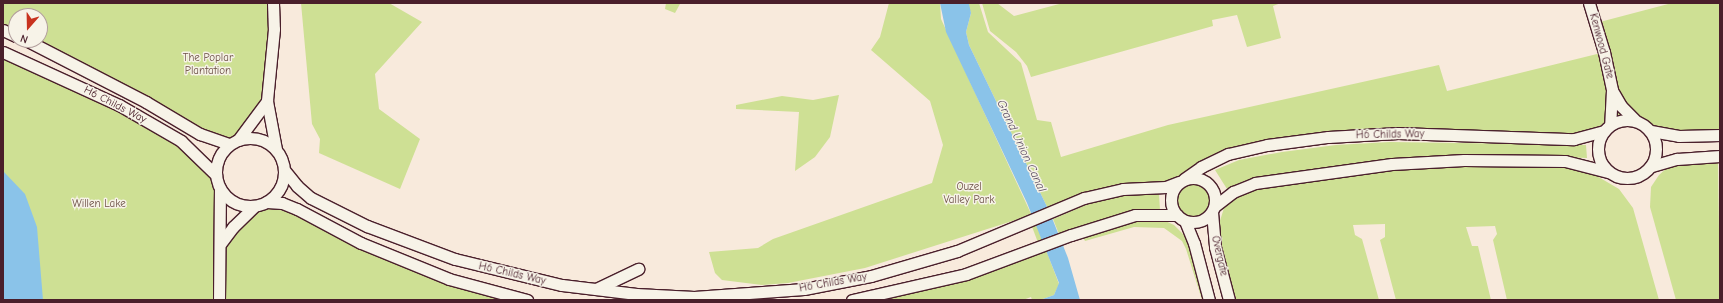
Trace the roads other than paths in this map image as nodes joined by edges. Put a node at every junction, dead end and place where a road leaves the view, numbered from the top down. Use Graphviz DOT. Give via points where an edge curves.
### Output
graph roads {
  1 [pos="273,3"];
  2 [pos="1589,3"];
  3 [pos="42,48"];
  4 [pos="3,52"];
  5 [pos="1612,90"];
  6 [pos="267,101"];
  7 [pos="1636,121"];
  8 [pos="1607,128"];
  9 [pos="1651,131"];
  10 [pos="1718,136"];
  11 [pos="234,142"];
  12 [pos="276,150"];
  13 [pos="1720,156"];
  14 [pos="1652,166"];
  15 [pos="284,167"];
  16 [pos="1608,172"];
  17 [pos="216,176"];
  18 [pos="1181,181"];
  19 [pos="220,189"];
  20 [pos="260,205"];
  21 [pos="1213,209"];
  22 [pos="1181,218"];
  23 [pos="221,243"];
  24 [pos="638,269"];
  25 [pos="595,289"];
  26 [pos="636,297"];
  27 [pos="219,300"];
  28 [pos="527,300"];
  29 [pos="852,300"];
  30 [pos="1210,300"];
  31 [pos="1229,300"];
  1 -- 6 [label="street" via="274,36"];
  2 -- 5 [label="street, Kenwood Gate"];
  3 -- 11 [label="street, H6 Childs Way" via="140,98 200,134"];
  4 -- 17 [label="street, H6 Childs Way" via="118,105 181,141"];
  5 -- 7 [label="street, Kenwood Gate" via="1620,106"];
  5 -- 8 [label="street, Kenwood Gate"];
  6 -- 11 [label="street"];
  6 -- 12 [label="street"];
  7 -- 8 [label="street" via="1626,120"];
  7 -- 9 [label="street"];
  8 -- 16 [label="street" via="1598,148 1598,156"];
  8 -- 18 [label="street, H6 Childs Way" via="1574,139 1398,133 1312,139 1267,145 1228,154 1200,167"];
  9 -- 10 [label="street" via="1679,136"];
  9 -- 14 [label="street" via="1657,149"];
  11 -- 12 [label="street" via="258,139"];
  11 -- 17 [label="street" via="217,162"];
  12 -- 15 [label="street"];
  13 -- 14 [label="street" via="1677,159"];
  14 -- 16 [label="street" via="1638,177 1628,179"];
  15 -- 20 [label="street" via="280,189"];
  15 -- 25 [label="street, H6 Childs Way" via="297,186 311,198 400,239 494,270 562,285"];
  16 -- 21 [label="street" via="1565,162 1545,161 1464,160 1392,164 1255,183 1233,192"];
  17 -- 19 [label="street"];
  18 -- 21 [label="street" via="1196,178 1208,183 1215,194"];
  18 -- 22 [label="street" via="1174,188 1170,202"];
  18 -- 26 [label="street, H6 Childs Way" via="1166,187 1101,194 1062,207 957,251 871,276 768,293"];
  19 -- 20 [label="street" via="235,203"];
  19 -- 23 [label="street"];
  20 -- 23 [label="street" via="233,227"];
  20 -- 28 [label="street, H6 Childs Way" via="282,203 360,243 449,279"];
  21 -- 22 [label="street" via="1203,220"];
  21 -- 31 [label="street, Overgate" via="1215,247"];
  22 -- 29 [label="street, H6 Childs Way" via="1135,215 1071,235 966,274"];
  22 -- 30 [label="street, Overgate" via="1194,243"];
  23 -- 27 [label="street"];
  24 -- 25 [label="street"];
  25 -- 26 [label="street, H6 Childs Way"];
}
